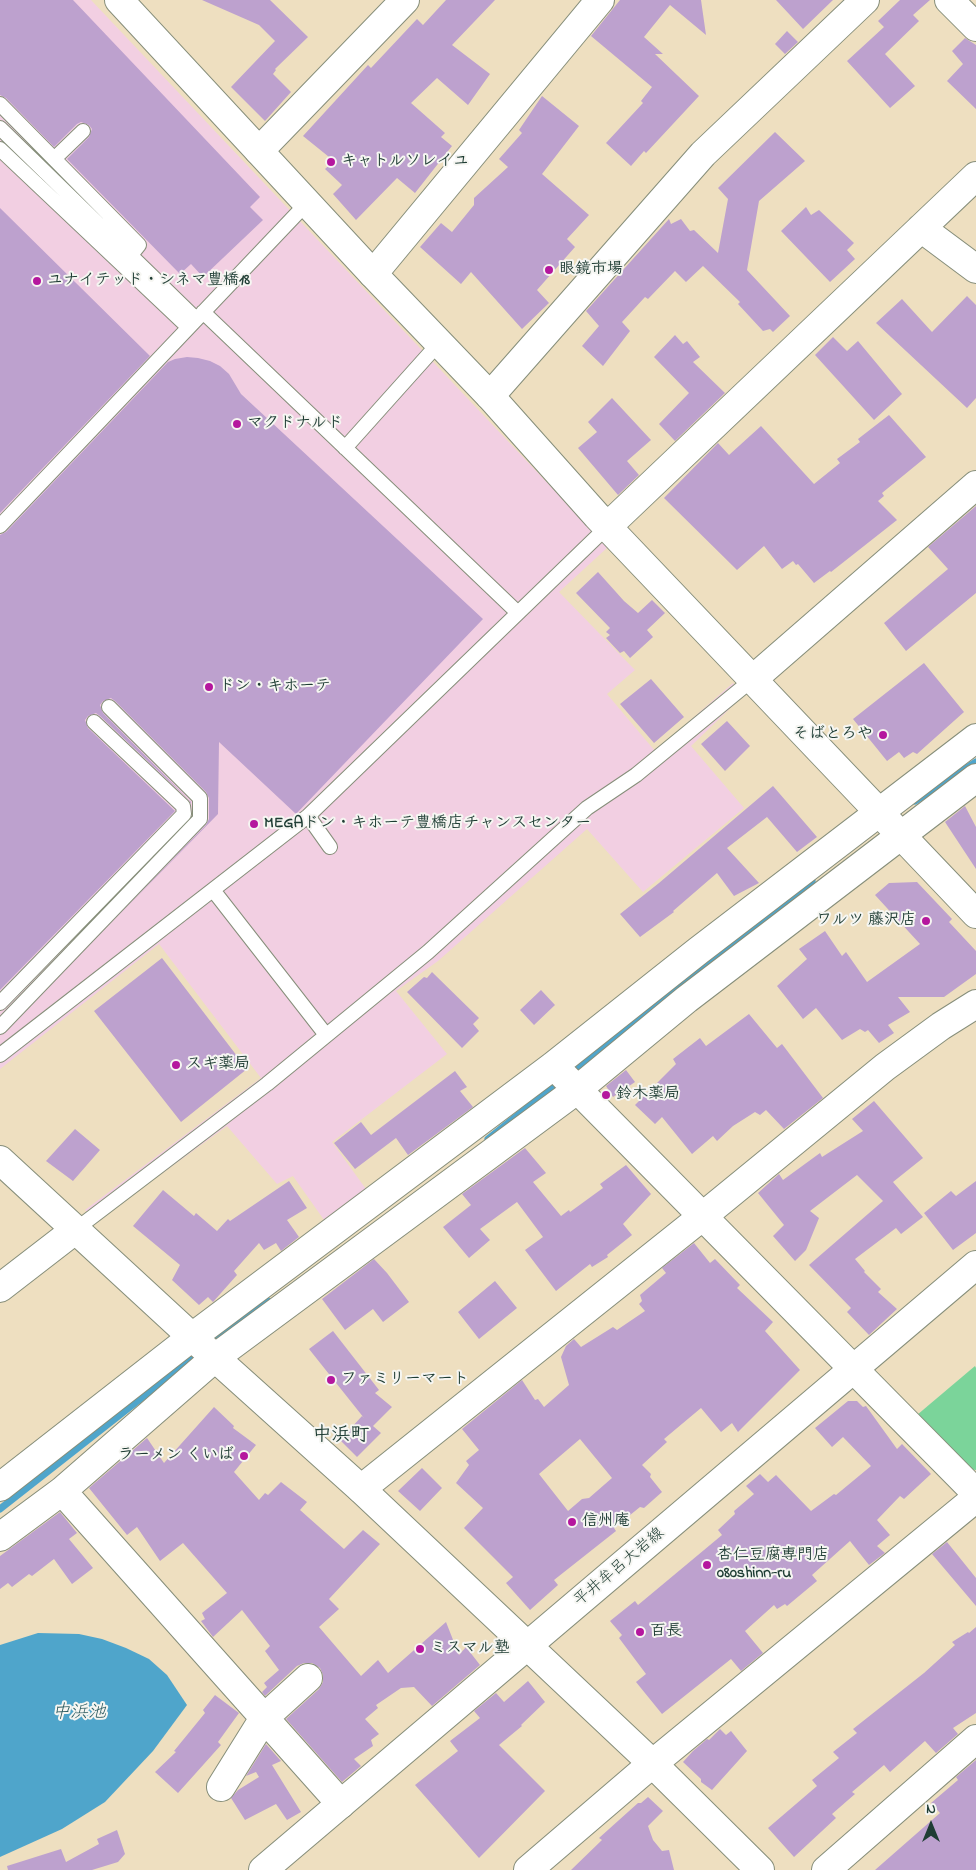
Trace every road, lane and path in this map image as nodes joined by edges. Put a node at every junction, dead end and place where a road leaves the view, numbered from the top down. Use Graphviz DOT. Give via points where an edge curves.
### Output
graph roads {
  1 [pos="405,0"];
  2 [pos="600,0"];
  3 [pos="865,0"];
  4 [pos="949,0"];
  5 [pos="130,4"];
  6 [pos="976,27"];
  7 [pos="0,104"];
  8 [pos="0,128"];
  9 [pos="83,131"];
  10 [pos="0,148"];
  11 [pos="259,151"];
  12 [pos="52,161"];
  13 [pos="976,176"];
  14 [pos="307,203"];
  15 [pos="921,228"];
  16 [pos="131,255"];
  17 [pos="976,269"];
  18 [pos="373,274"];
  19 [pos="196,319"];
  20 [pos="438,343"];
  21 [pos="490,396"];
  22 [pos="345,448"];
  23 [pos="976,485"];
  24 [pos="0,526"];
  25 [pos="607,527"];
  26 [pos="518,613"];
  27 [pos="753,679"];
  28 [pos="108,707"];
  29 [pos="94,722"];
  30 [pos="976,738"];
  31 [pos="976,778"];
  32 [pos="879,811"];
  33 [pos="308,816"];
  34 [pos="901,834"];
  35 [pos="330,848"];
  36 [pos="213,890"];
  37 [pos="976,914"];
  38 [pos="0,1002"];
  39 [pos="976,1004"];
  40 [pos="0,1027"];
  41 [pos="326,1035"];
  42 [pos="0,1055"];
  43 [pos="554,1066"];
  44 [pos="578,1089"];
  45 [pos="0,1160"];
  46 [pos="703,1216"];
  47 [pos="75,1230"];
  48 [pos="976,1265"];
  49 [pos="0,1288"];
  50 [pos="192,1338"];
  51 [pos="216,1357"];
  52 [pos="854,1370"];
  53 [pos="0,1487"];
  54 [pos="361,1489"];
  55 [pos="62,1492"];
  56 [pos="976,1493"];
  57 [pos="976,1498"];
  58 [pos="0,1537"];
  59 [pos="526,1646"];
  60 [pos="308,1678"];
  61 [pos="264,1718"];
  62 [pos="976,1739"];
  63 [pos="654,1764"];
  64 [pos="220,1788"];
  65 [pos="341,1804"];
  66 [pos="263,1870"];
  67 [pos="528,1870"];
  68 [pos="760,1870"];
  69 [pos="826,1870"];
  1 -- 11 [label="street"];
  2 -- 18 [label="street"];
  3 -- 21 [label="street" via="703,154"];
  4 -- 6 [label="street"];
  5 -- 11 [label="street"];
  7 -- 12 [label="lane"];
  8 -- 12 [label="lane"];
  9 -- 12 [label="lane"];
  10 -- 19 [label="lane"];
  11 -- 14 [label="street"];
  12 -- 16 [label="lane"];
  12 -- 16 [label="lane" via="139,245"];
  13 -- 15 [label="street"];
  14 -- 18 [label="street"];
  14 -- 19 [label="lane"];
  15 -- 17 [label="street"];
  15 -- 25 [label="street"];
  16 -- 19 [label="lane"];
  18 -- 20 [label="street"];
  19 -- 22 [label="lane"];
  19 -- 24 [label="lane"];
  20 -- 21 [label="street"];
  20 -- 22 [label="lane"];
  21 -- 25 [label="street"];
  22 -- 26 [label="lane"];
  23 -- 27 [label="street"];
  25 -- 26 [label="lane"];
  25 -- 27 [label="street"];
  26 -- 33 [label="lane"];
  27 -- 32 [label="street"];
  27 -- 41 [label="lane" via="636,775 588,808 428,952"];
  28 -- 40 [label="lane" via="200,798 200,819"];
  29 -- 38 [label="lane" via="183,806 184,814"];
  30 -- 32 [label="street"];
  31 -- 34 [label="street"];
  32 -- 34 [label="street"];
  32 -- 43 [label="street"];
  33 -- 35 [label="lane"];
  33 -- 36 [label="lane"];
  34 -- 37 [label="street"];
  34 -- 44 [label="street" via="687,999"];
  36 -- 41 [label="lane"];
  36 -- 42 [label="lane"];
  39 -- 46 [label="street" via="885,1067"];
  41 -- 47 [label="lane"];
  43 -- 44 [label="street"];
  43 -- 50 [label="street"];
  44 -- 46 [label="street"];
  44 -- 51 [label="street"];
  45 -- 47 [label="street"];
  46 -- 52 [label="street"];
  46 -- 54 [label="street"];
  47 -- 49 [label="street"];
  47 -- 50 [label="street"];
  48 -- 52 [label="street, 平井牟呂大岩線"];
  50 -- 51 [label="street"];
  50 -- 53 [label="street"];
  51 -- 54 [label="street"];
  51 -- 55 [label="street"];
  52 -- 56 [label="street"];
  52 -- 59 [label="street, 平井牟呂大岩線"];
  54 -- 59 [label="street"];
  55 -- 58 [label="street"];
  55 -- 61 [label="street"];
  57 -- 63 [label="street"];
  59 -- 63 [label="street"];
  59 -- 65 [label="street, 平井牟呂大岩線"];
  60 -- 61 [label="street"];
  61 -- 64 [label="street"];
  61 -- 65 [label="street"];
  62 -- 69 [label="street"];
  63 -- 67 [label="street"];
  63 -- 68 [label="street"];
  65 -- 66 [label="street, 平井牟呂大岩線"];
}
